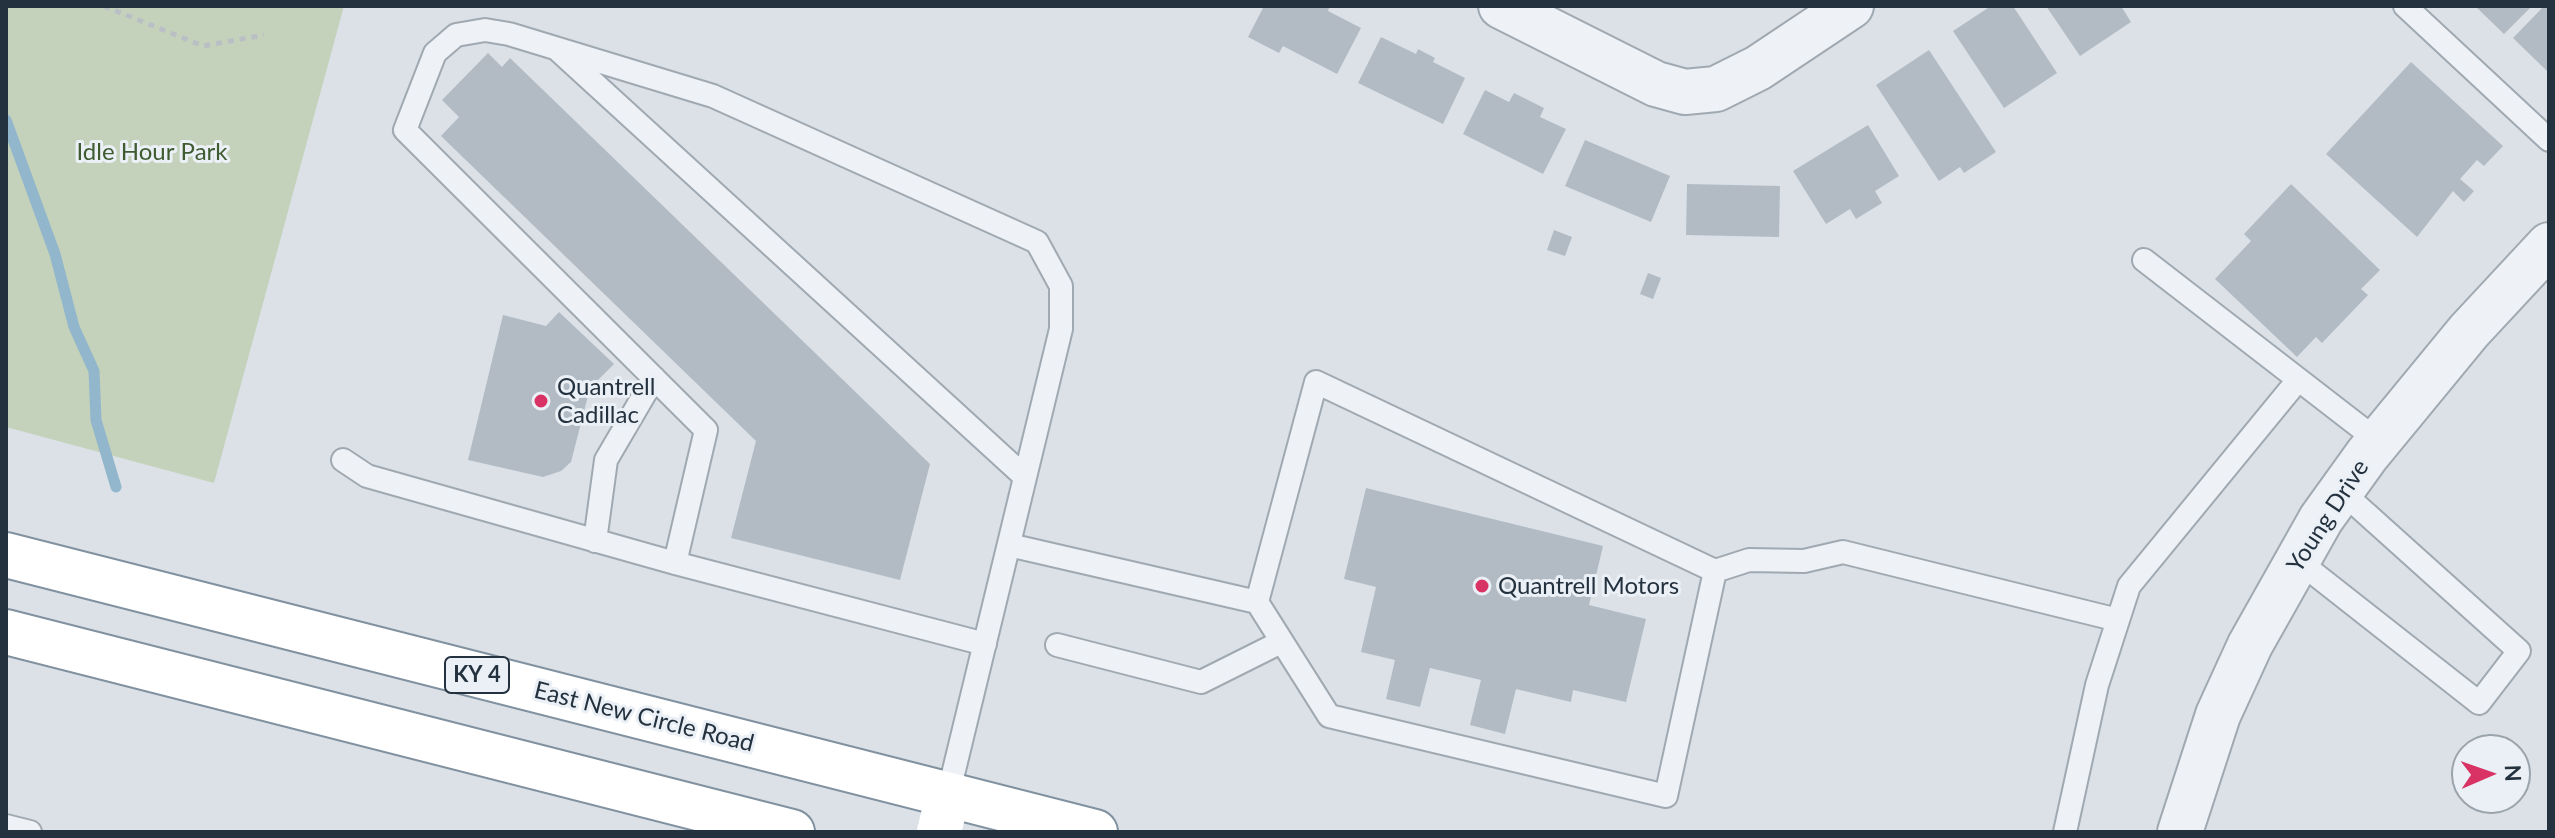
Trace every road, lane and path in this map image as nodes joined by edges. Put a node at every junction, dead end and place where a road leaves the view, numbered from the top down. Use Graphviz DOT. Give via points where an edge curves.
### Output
graph roads {
  1 [pos="104,6"];
  2 [pos="1501,6"];
  3 [pos="1851,6"];
  4 [pos="2405,6"];
  5 [pos="264,35"];
  6 [pos="553,46"];
  7 [pos="2549,140"];
  8 [pos="2549,245"];
  9 [pos="2144,260"];
  10 [pos="654,378"];
  11 [pos="2298,380"];
  12 [pos="2378,441"];
  13 [pos="343,460"];
  14 [pos="1025,477"];
  15 [pos="2341,491"];
  16 [pos="595,541"];
  17 [pos="1009,545"];
  18 [pos="6,555"];
  19 [pos="2297,560"];
  20 [pos="675,563"];
  21 [pos="1715,571"];
  22 [pos="1257,602"];
  23 [pos="2118,620"];
  24 [pos="6,632"];
  25 [pos="1281,642"];
  26 [pos="985,644"];
  27 [pos="1057,645"];
  28 [pos="943,813"];
  29 [pos="6,826"];
  30 [pos="30,832"];
  31 [pos="792,832"];
  32 [pos="1095,832"];
  33 [pos="2065,832"];
  34 [pos="2180,832"];
  1 -- 5 [label="path" via="203,46"];
  2 -- 3 [label="street" via="1656,84 1685,92 1716,89 1758,68"];
  4 -- 7 [label="lane"];
  6 -- 10 [label="lane" via="485,30 456,35 435,53 405,130"];
  6 -- 14 [label="lane"];
  6 -- 14 [label="lane" via="713,96 1037,242 1061,286 1061,329"];
  8 -- 12 [label="street, Young Drive"];
  9 -- 11 [label="lane"];
  10 -- 16 [label="lane" via="606,460"];
  10 -- 20 [label="lane" via="706,430"];
  11 -- 12 [label="lane"];
  11 -- 23 [label="lane" via="2129,586"];
  12 -- 15 [label="street, Young Drive"];
  13 -- 16 [label="lane" via="367,476"];
  14 -- 17 [label="lane"];
  15 -- 19 [label="street, Young Drive"];
  15 -- 19 [label="lane" via="2519,651 2479,703"];
  16 -- 20 [label="lane"];
  17 -- 22 [label="lane"];
  17 -- 26 [label="lane"];
  18 -- 28 [label="highway, East New Circle Road / KY 4"];
  19 -- 34 [label="street, Young Drive" via="2218,715"];
  20 -- 26 [label="lane"];
  21 -- 22 [label="lane" via="1316,382"];
  21 -- 23 [label="lane" via="1749,560 1804,561 1843,552"];
  21 -- 25 [label="lane" via="1666,796 1329,716"];
  22 -- 25 [label="lane"];
  23 -- 33 [label="lane" via="2097,685"];
  24 -- 31 [label="highway"];
  25 -- 27 [label="lane" via="1201,682"];
  26 -- 28 [label="lane"];
  28 -- 32 [label="highway, East New Circle Road / KY 4"];
  29 -- 30 [label="lane"];
}
